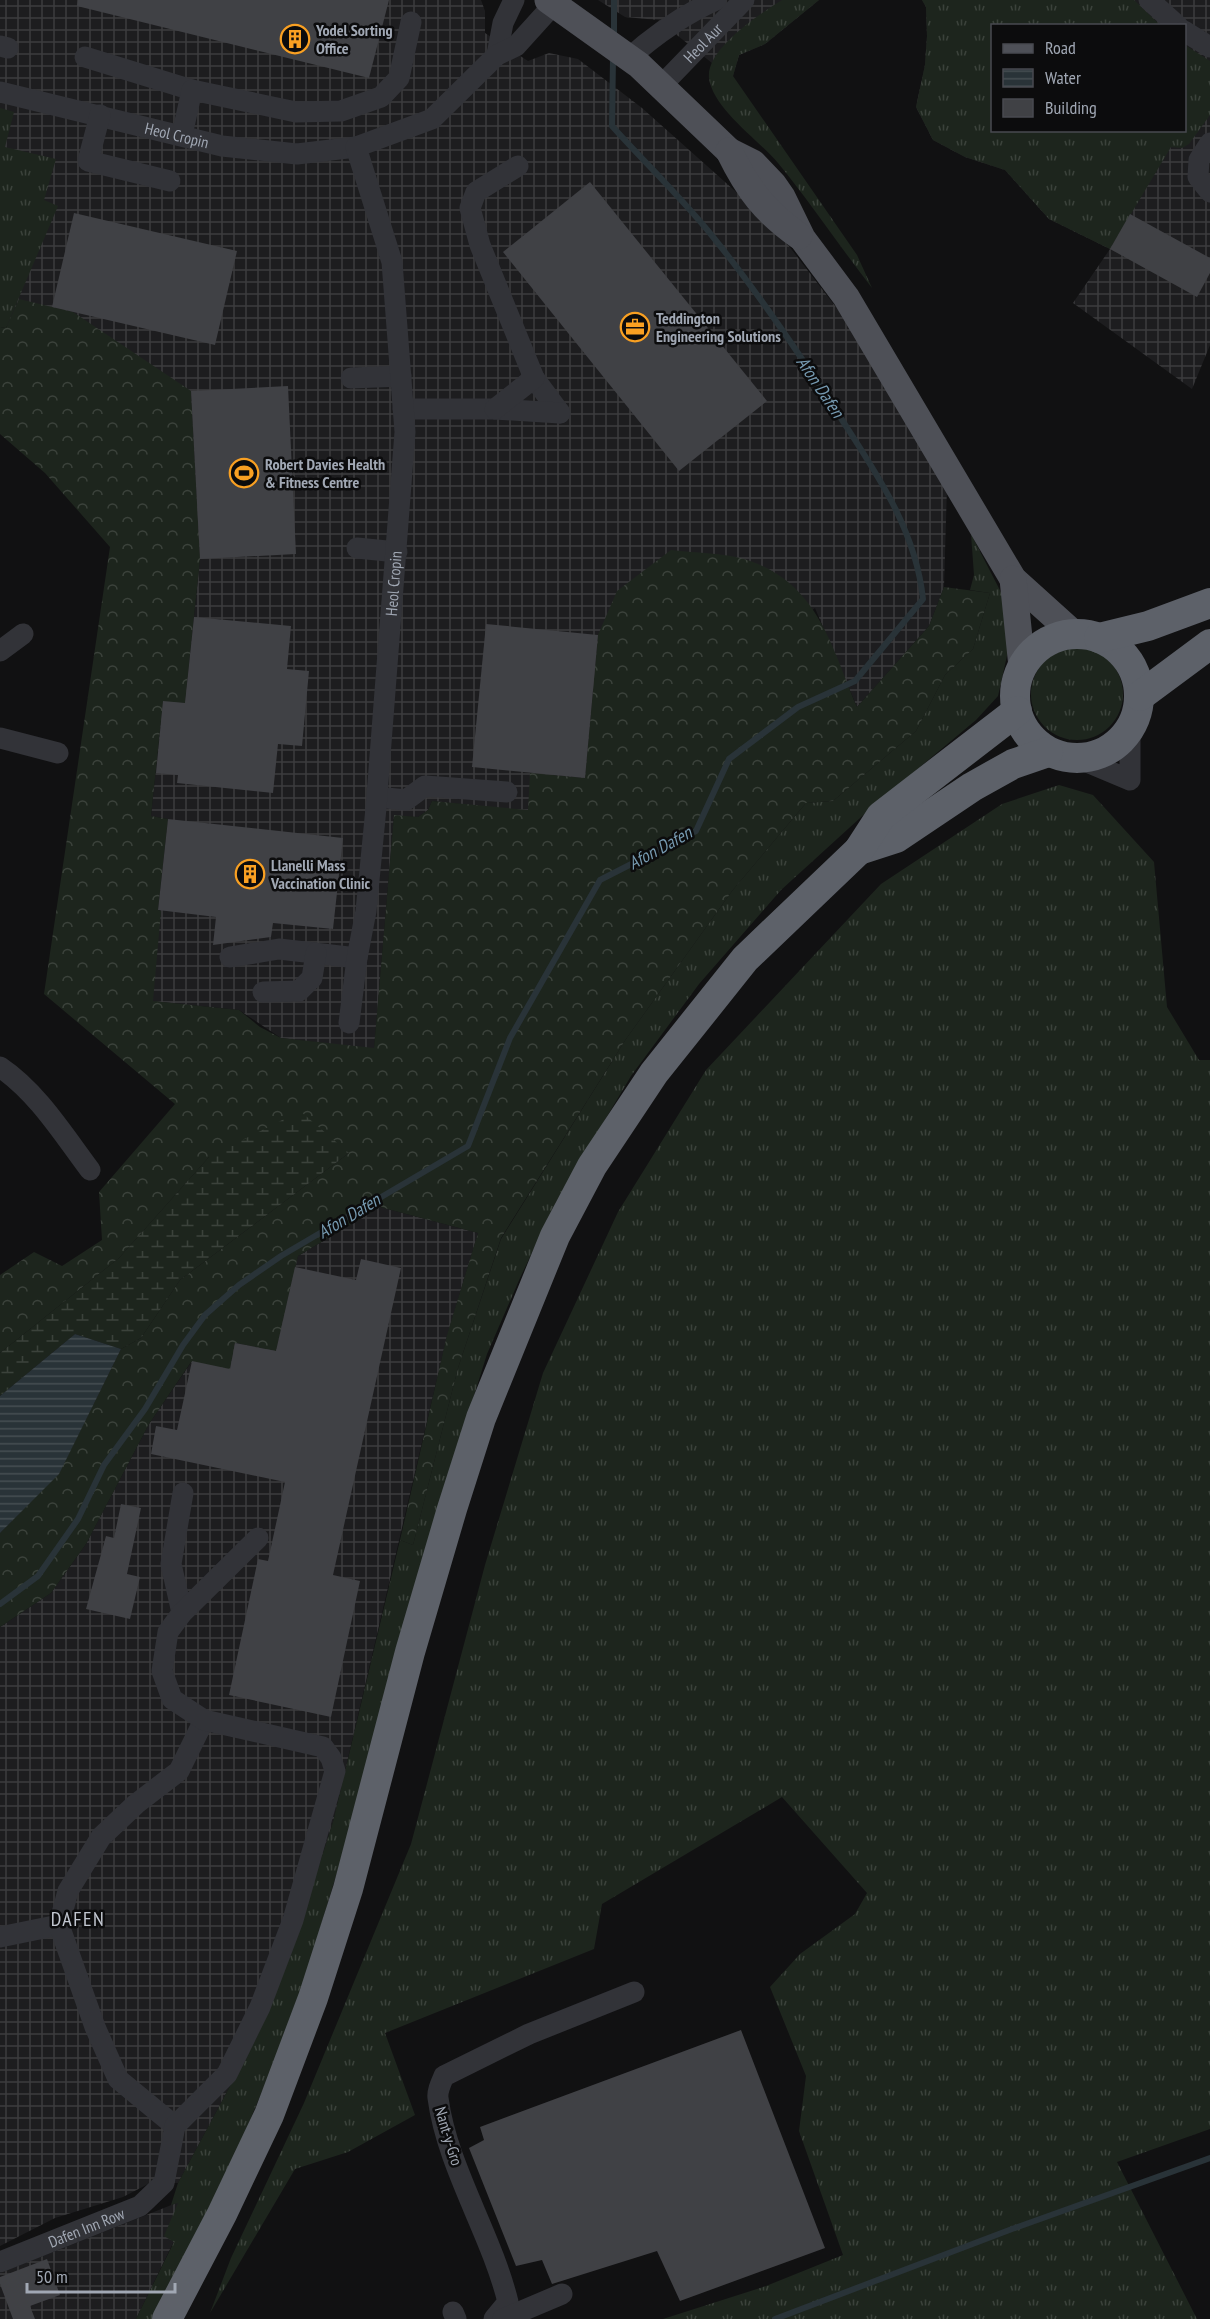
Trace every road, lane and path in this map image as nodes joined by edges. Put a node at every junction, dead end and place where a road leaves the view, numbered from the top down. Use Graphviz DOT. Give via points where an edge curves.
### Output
graph roads {
  1 [pos="514,0"];
  2 [pos="716,0"];
  3 [pos="744,0"];
  4 [pos="1149,0"];
  5 [pos="551,2"];
  6 [pos="411,22"];
  7 [pos="1176,24"];
  8 [pos="1186,32"];
  9 [pos="1210,47"];
  10 [pos="497,56"];
  11 [pos="85,57"];
  12 [pos="629,58"];
  13 [pos="661,86"];
  14 [pos="192,90"];
  15 [pos="0,92"];
  16 [pos="100,115"];
  17 [pos="182,135"];
  18 [pos="1210,143"];
  19 [pos="356,147"];
  20 [pos="518,166"];
  21 [pos="170,181"];
  22 [pos="1210,192"];
  23 [pos="400,376"];
  24 [pos="351,378"];
  25 [pos="534,378"];
  26 [pos="403,409"];
  27 [pos="495,409"];
  28 [pos="357,548"];
  29 [pos="398,552"];
  30 [pos="1013,579"];
  31 [pos="1210,603"];
  32 [pos="23,634"];
  33 [pos="1087,636"];
  34 [pos="1210,644"];
  35 [pos="0,651"];
  36 [pos="1022,667"];
  37 [pos="1140,696"];
  38 [pos="1017,711"];
  39 [pos="0,738"];
  40 [pos="1048,752"];
  41 [pos="58,753"];
  42 [pos="507,792"];
  43 [pos="377,797"];
  44 [pos="859,850"];
  45 [pos="316,953"];
  46 [pos="230,957"];
  47 [pos="357,958"];
  48 [pos="263,992"];
  49 [pos="349,1023"];
  50 [pos="0,1067"];
  51 [pos="90,1170"];
  52 [pos="183,1493"];
  53 [pos="258,1538"];
  54 [pos="182,1613"];
  55 [pos="204,1720"];
  56 [pos="59,1925"];
  57 [pos="0,1937"];
  58 [pos="634,1992"];
  59 [pos="175,2126"];
  60 [pos="0,2262"];
  61 [pos="562,2294"];
  62 [pos="168,2319"];
  63 [pos="494,2319"];
  64 [pos="503,2319"];
  1 -- 10 [label="street" via="503,23"];
  2 -- 12 [label="street, Heol Aur" via="657,33"];
  3 -- 13 [label="street, Heol Aur"];
  4 -- 7 [label="street"];
  5 -- 10 [label="street, Heol Cropin" via="516,46"];
  5 -- 12 [label="main road"];
  6 -- 14 [label="street" via="399,78 381,97 341,111 296,112"];
  8 -- 9 [label="street"];
  10 -- 19 [label="street, Heol Cropin" via="432,119"];
  11 -- 14 [label="street"];
  12 -- 13 [label="main road"];
  13 -- 30 [label="main road" via="729,151 753,163 773,184 802,238 846,297"];
  14 -- 17 [label="street"];
  15 -- 16 [label="street, Heol Cropin"];
  16 -- 17 [label="street, Heol Cropin"];
  16 -- 21 [label="street" via="88,161"];
  17 -- 19 [label="street, Heol Cropin" via="222,146 297,154"];
  18 -- 22 [label="street" via="1199,160 1198,177"];
  19 -- 23 [label="street, Heol Cropin" via="392,262"];
  20 -- 25 [label="street" via="476,192 470,208 480,245"];
  23 -- 24 [label="street"];
  23 -- 26 [label="street, Heol Cropin"];
  25 -- 27 [label="street"];
  25 -- 27 [label="street" via="560,413"];
  26 -- 27 [label="street"];
  26 -- 29 [label="street, Heol Cropin"];
  28 -- 29 [label="street"];
  29 -- 43 [label="street, Heol Cropin"];
  30 -- 33 [label="main road"];
  30 -- 36 [label="main road"];
  31 -- 33 [label="highway" via="1148,626"];
  32 -- 35 [label="street"];
  33 -- 36 [label="highway" via="1053,639 1035,650"];
  33 -- 37 [label="highway" via="1116,647 1129,661"];
  34 -- 37 [label="highway"];
  36 -- 38 [label="highway" via="1015,696"];
  37 -- 40 [label="highway" via="1130,730 1116,745 1099,755 1080,759"];
  38 -- 40 [label="highway" via="1029,734"];
  38 -- 44 [label="highway" via="881,816"];
  39 -- 41 [label="street"];
  40 -- 44 [label="highway" via="1013,764 972,787 896,838"];
  42 -- 43 [label="street" via="425,786 406,800"];
  43 -- 47 [label="street, Heol Cropin" via="366,911"];
  44 -- 62 [label="highway" via="745,959 716,994 654,1073 598,1156 555,1236 481,1418 452,1509 348,1889 313,1998 269,2115"];
  45 -- 46 [label="street" via="279,949"];
  45 -- 47 [label="street"];
  45 -- 48 [label="street" via="312,978 298,991"];
  47 -- 49 [label="street, Heol Cropin"];
  50 -- 51 [label="street" via="13,1075 40,1105"];
  52 -- 54 [label="street" via="171,1564"];
  53 -- 54 [label="street"];
  54 -- 55 [label="street" via="168,1632 162,1671 172,1699"];
  55 -- 56 [label="street" via="179,1771 101,1837 68,1891"];
  55 -- 59 [label="street" via="323,1747 335,1771 293,1920 260,2007 226,2074"];
  56 -- 57 [label="street"];
  56 -- 59 [label="street" via="118,2079"];
  58 -- 63 [label="street, Nant-y-Gro" via="529,2034 444,2076 437,2095 450,2144 508,2302"];
  59 -- 60 [label="street, Dafen Inn Row" via="164,2183 140,2206"];
  61 -- 64 [label="street"];
}
